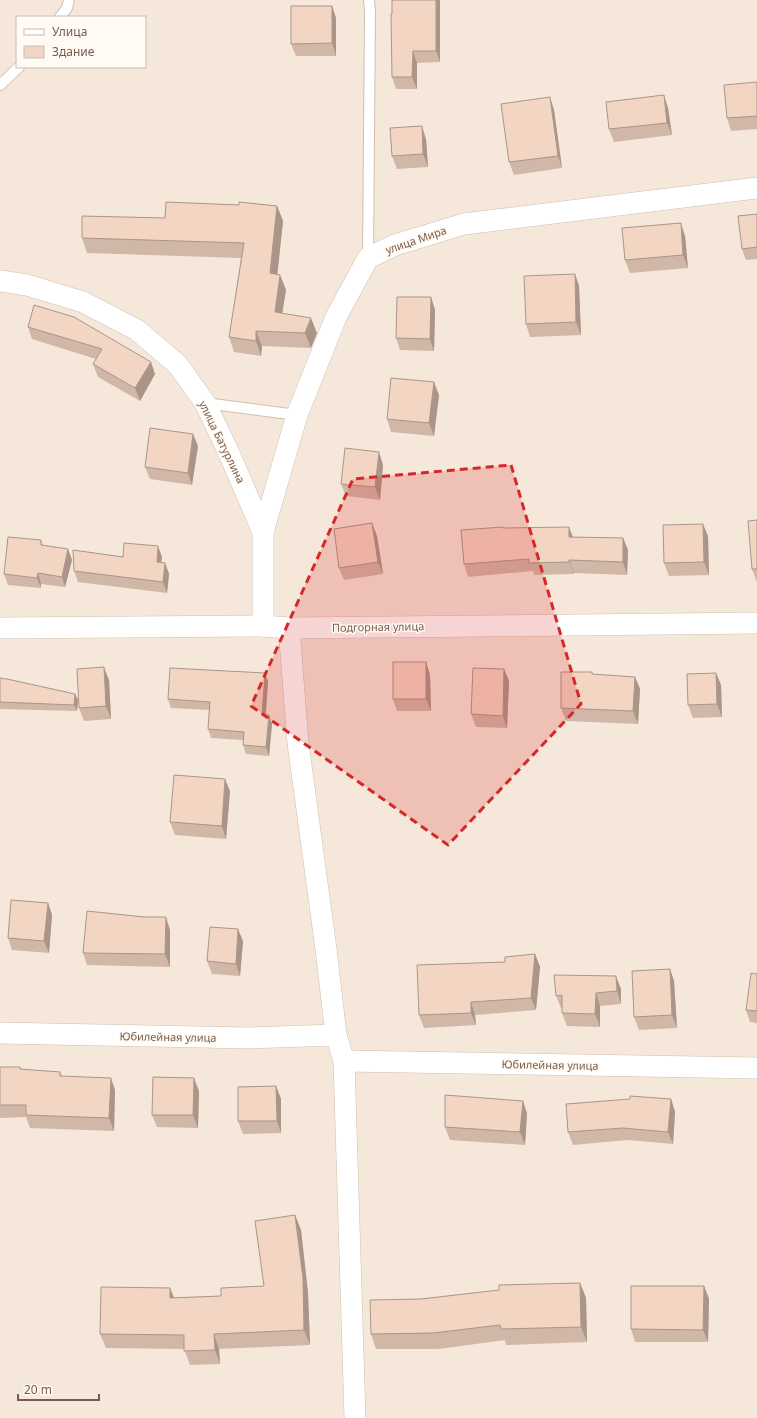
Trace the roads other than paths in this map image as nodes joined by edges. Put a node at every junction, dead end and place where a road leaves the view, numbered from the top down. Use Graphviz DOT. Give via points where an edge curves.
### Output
graph roads {
  1 [pos="69,0"];
  2 [pos="369,0"];
  3 [pos="61,16"];
  4 [pos="17,68"];
  5 [pos="0,85"];
  6 [pos="757,188"];
  7 [pos="368,258"];
  8 [pos="0,280"];
  9 [pos="205,403"];
  10 [pos="297,415"];
  11 [pos="263,532"];
  12 [pos="757,623"];
  13 [pos="263,626"];
  14 [pos="0,628"];
  15 [pos="289,628"];
  16 [pos="0,1033"];
  17 [pos="336,1035"];
  18 [pos="344,1061"];
  19 [pos="757,1068"];
  20 [pos="355,1418"];
  1 -- 3 [label="lane" via="68,8"];
  2 -- 7 [label="lane"];
  4 -- 5 [label="lane"];
  6 -- 7 [label="street, улица Мира" via="464,224 395,246"];
  7 -- 10 [label="street" via="336,318"];
  8 -- 9 [label="street, улица Батурлина" via="27,285 83,302 138,330 178,365"];
  9 -- 10 [label="lane"];
  9 -- 11 [label="street, улица Батурлина"];
  10 -- 11 [label="street"];
  11 -- 13 [label="street, улица Батурлина"];
  12 -- 15 [label="street, Подгорная улица"];
  13 -- 14 [label="street, Подгорная улица"];
  13 -- 15 [label="street, Подгорная улица"];
  15 -- 17 [label="street" via="298,743"];
  16 -- 17 [label="street, Юбилейная улица" via="249,1038"];
  17 -- 18 [label="street"];
  18 -- 19 [label="street, Юбилейная улица"];
  18 -- 20 [label="street"];
}
